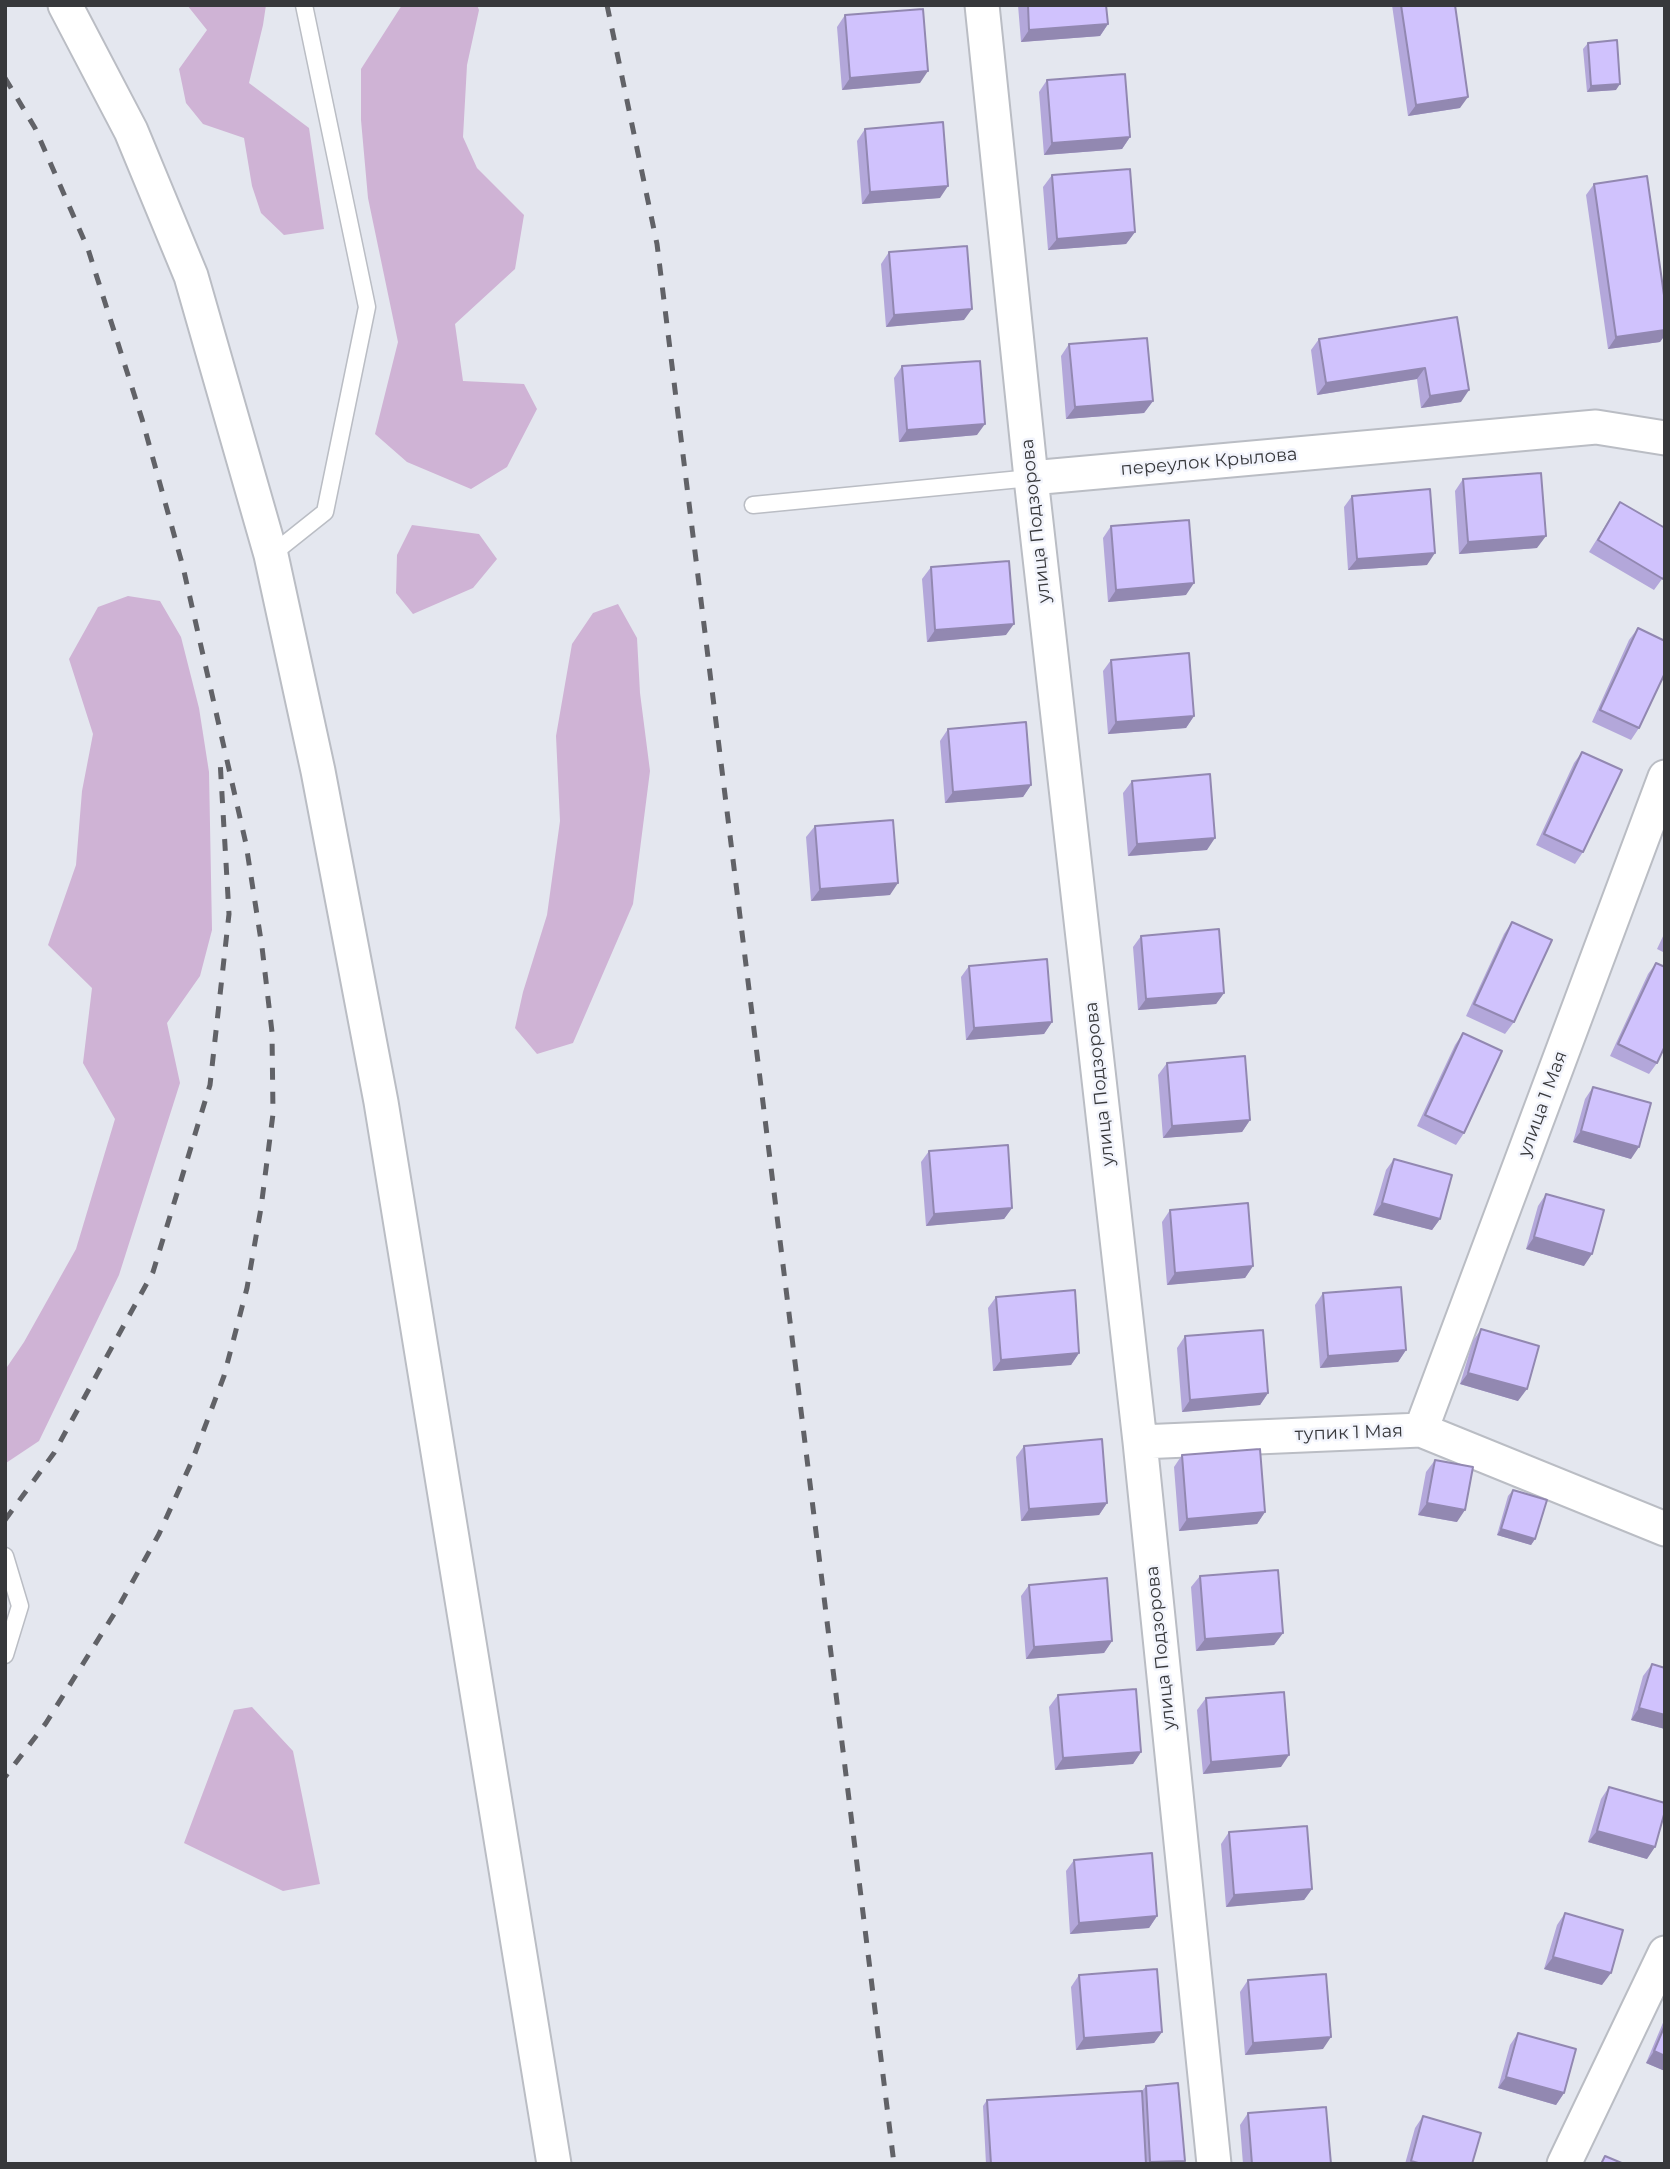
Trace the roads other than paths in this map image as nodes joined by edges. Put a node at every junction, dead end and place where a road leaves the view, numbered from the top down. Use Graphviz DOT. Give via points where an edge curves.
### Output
graph roads {
  1 [pos="65,5"];
  2 [pos="304,5"];
  3 [pos="982,5"];
  4 [pos="1665,438"];
  5 [pos="1031,478"];
  6 [pos="753,505"];
  7 [pos="271,555"];
  8 [pos="1665,777"];
  9 [pos="1421,1430"];
  10 [pos="1140,1442"];
  11 [pos="1665,1529"];
  12 [pos="5,1556"];
  13 [pos="5,1655"];
  14 [pos="1665,1953"];
  15 [pos="554,2164"];
  16 [pos="1214,2164"];
  17 [pos="1564,2164"];
  1 -- 7 [label="street" via="131,131 191,276"];
  2 -- 7 [label="lane" via="367,307 325,512"];
  3 -- 5 [label="street, улица Подзорова"];
  4 -- 5 [label="street, переулок Крылова" via="1596,427"];
  5 -- 6 [label="lane, переулок Крылова"];
  5 -- 10 [label="street, улица Подзорова"];
  7 -- 15 [label="street" via="382,1102"];
  8 -- 9 [label="street, улица 1 Мая"];
  9 -- 10 [label="street, тупик 1 Мая"];
  9 -- 11 [label="street, тупик 1 Мая"];
  10 -- 16 [label="street, улица Подзорова"];
  12 -- 13 [label="lane" via="20,1606"];
  14 -- 17 [label="street"];
}
